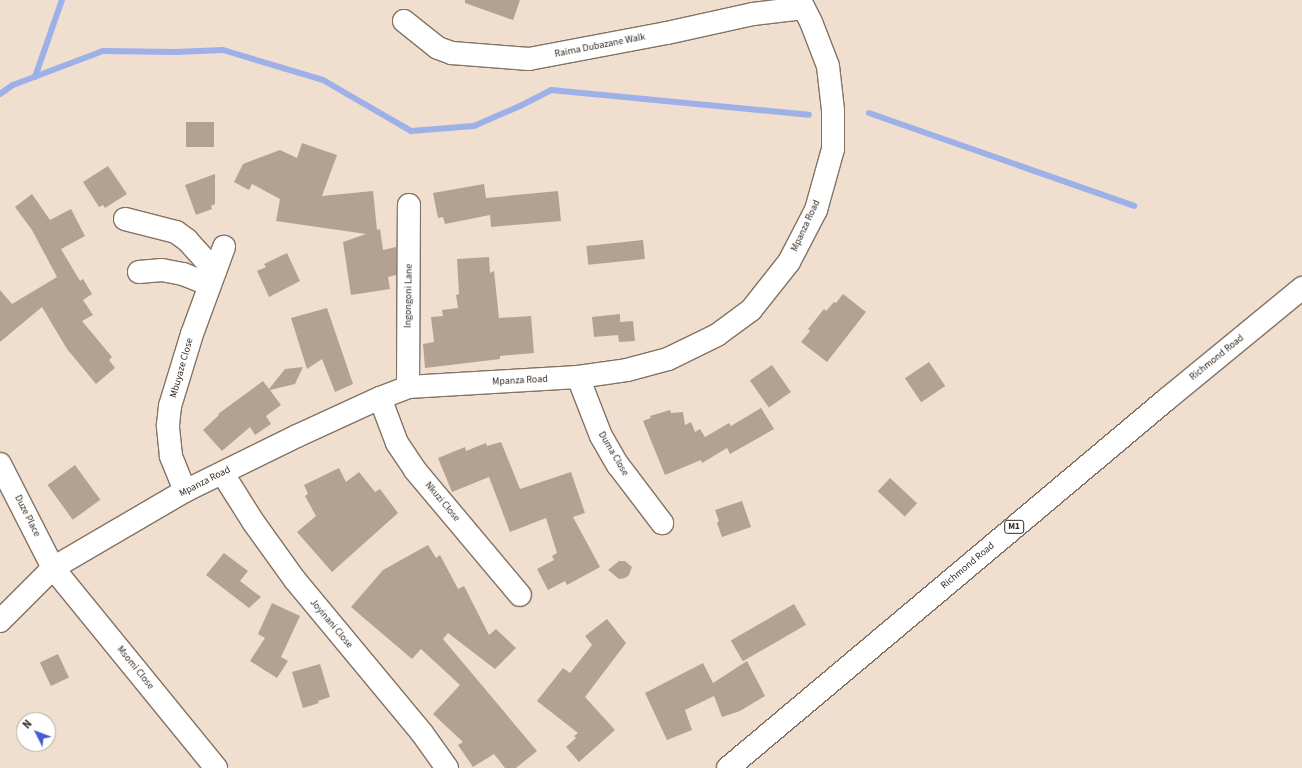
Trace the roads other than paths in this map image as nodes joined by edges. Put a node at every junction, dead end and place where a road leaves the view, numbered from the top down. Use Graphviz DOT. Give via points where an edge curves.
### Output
graph roads {
  1 [pos="802,4"];
  2 [pos="404,21"];
  3 [pos="410,205"];
  4 [pos="125,219"];
  5 [pos="224,247"];
  6 [pos="139,272"];
  7 [pos="212,278"];
  8 [pos="1302,288"];
  9 [pos="578,377"];
  10 [pos="408,387"];
  11 [pos="380,398"];
  12 [pos="0,464"];
  13 [pos="223,474"];
  14 [pos="185,492"];
  15 [pos="662,523"];
  16 [pos="53,568"];
  17 [pos="520,595"];
  18 [pos="0,621"];
  19 [pos="216,768"];
  20 [pos="447,768"];
  21 [pos="728,768"];
  1 -- 2 [label="main road, Raima Dubazane Walk" via="529,59 452,53 438,48"];
  1 -- 9 [label="main road, Mpanza Road" via="828,66 833,110 833,149 816,210 789,262 751,310 717,335 668,359 627,370"];
  3 -- 10 [label="main road, Ingongoni Lane"];
  4 -- 7 [label="main road" via="176,232 187,240"];
  5 -- 7 [label="main road, Mbuyaze Close"];
  6 -- 7 [label="main road" via="162,270"];
  7 -- 14 [label="main road, Mbuyaze Close" via="170,406 168,425 171,456"];
  8 -- 21 [label="main road, Richmond Road / M1" via="1154,409"];
  9 -- 10 [label="main road, Mpanza Road"];
  9 -- 15 [label="main road, Duma Close" via="601,436 618,465"];
  10 -- 11 [label="main road, Mpanza Road"];
  11 -- 13 [label="main road, Mpanza Road"];
  11 -- 17 [label="main road, Nkuzi Close" via="397,443 415,470"];
  12 -- 16 [label="main road, Duze Place"];
  13 -- 14 [label="main road, Mpanza Road"];
  13 -- 20 [label="main road, Joyinani Close" via="295,580 422,733"];
  14 -- 16 [label="main road, Mpanza Road"];
  16 -- 18 [label="main road, Mpanza Road"];
  16 -- 19 [label="main road, Msomi Close"];
}
